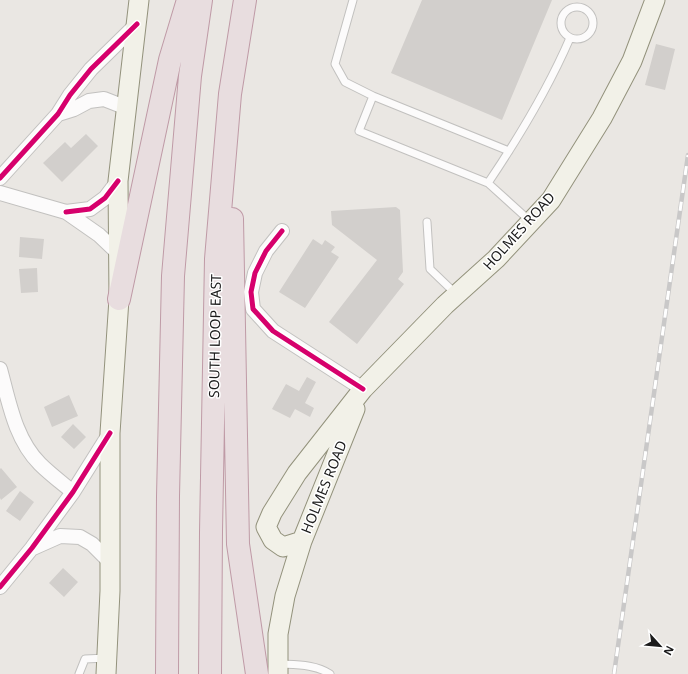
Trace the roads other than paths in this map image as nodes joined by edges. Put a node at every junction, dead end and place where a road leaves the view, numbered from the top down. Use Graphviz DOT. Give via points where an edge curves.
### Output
graph roads {
  1 [pos="139,0"];
  2 [pos="188,0"];
  3 [pos="201,0"];
  4 [pos="245,0"];
  5 [pos="353,0"];
  6 [pos="585,0"];
  7 [pos="655,0"];
  8 [pos="583,8"];
  9 [pos="137,24"];
  10 [pos="570,38"];
  11 [pos="230,94"];
  12 [pos="373,96"];
  13 [pos="127,108"];
  14 [pos="58,114"];
  15 [pos="509,151"];
  16 [pos="0,178"];
  17 [pos="118,181"];
  18 [pos="488,183"];
  19 [pos="0,193"];
  20 [pos="66,212"];
  21 [pos="531,221"];
  22 [pos="427,222"];
  23 [pos="282,231"];
  24 [pos="118,254"];
  25 [pos="457,295"];
  26 [pos="119,300"];
  27 [pos="0,369"];
  28 [pos="362,389"];
  29 [pos="110,433"];
  30 [pos="73,492"];
  31 [pos="302,541"];
  32 [pos="32,548"];
  33 [pos="110,562"];
  34 [pos="0,587"];
  35 [pos="106,666"];
  36 [pos="278,669"];
  37 [pos="79,674"];
  38 [pos="167,674"];
  39 [pos="210,674"];
  40 [pos="257,674"];
  41 [pos="330,674"];
  1 -- 9 [label="main road"];
  2 -- 26 [label="highway" via="170,60"];
  3 -- 38 [label="highway" via="190,76 173,276"];
  4 -- 11 [label="highway, SOUTH LOOP EAST"];
  5 -- 12 [label="lane" via="336,64 345,82"];
  6 -- 8 [label="lane"];
  7 -- 21 [label="main road, HOLMES ROAD" via="632,61 602,118 550,200"];
  8 -- 10 [label="lane" via="567,10 561,20 562,30"];
  8 -- 10 [label="lane" via="593,19 592,29 586,37 575,40"];
  9 -- 13 [label="main road"];
  9 -- 14 [label="street" via="91,70"];
  10 -- 15 [label="lane" via="556,70"];
  11 -- 39 [label="highway, SOUTH LOOP EAST" via="216,259"];
  11 -- 40 [label="highway" via="238,544"];
  12 -- 15 [label="lane"];
  12 -- 18 [label="lane" via="359,131"];
  13 -- 14 [label="street" via="104,99 89,101"];
  13 -- 17 [label="main road"];
  14 -- 16 [label="street"];
  15 -- 18 [label="lane"];
  17 -- 20 [label="street" via="105,198 90,209"];
  17 -- 24 [label="main road"];
  18 -- 21 [label="lane"];
  19 -- 20 [label="street"];
  20 -- 24 [label="street" via="99,235"];
  21 -- 25 [label="main road, HOLMES ROAD" via="496,259"];
  22 -- 25 [label="lane" via="430,269"];
  23 -- 28 [label="street" via="266,251 255,273 251,292 253,309 273,331"];
  24 -- 26 [label="main road"];
  25 -- 28 [label="main road, HOLMES ROAD"];
  26 -- 29 [label="main road"];
  27 -- 30 [label="street" via="18,432 40,464"];
  28 -- 31 [label="main road, HOLMES ROAD"];
  28 -- 31 [label="main road, HOLMES ROAD" via="297,473 272,512 266,527 273,540 283,547"];
  29 -- 30 [label="street"];
  29 -- 33 [label="main road"];
  30 -- 32 [label="street"];
  31 -- 36 [label="main road" via="285,596 278,634"];
  32 -- 33 [label="street" via="60,536 80,537 92,544"];
  32 -- 34 [label="street"];
  33 -- 35 [label="main road"];
  35 -- 37 [label="lane" via="85,659"];
  36 -- 41 [label="lane" via="305,665"];
}
